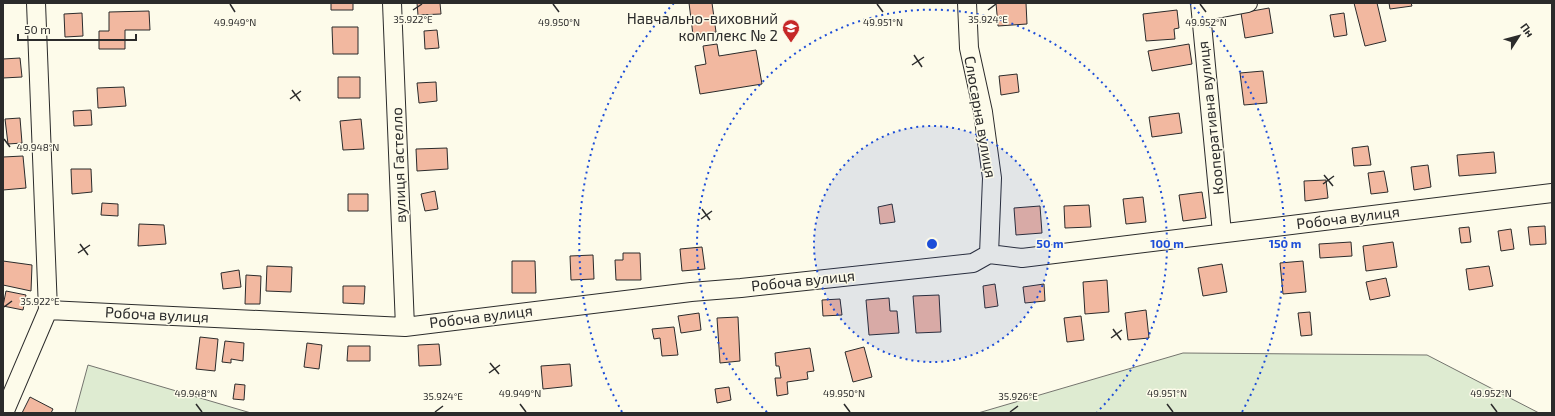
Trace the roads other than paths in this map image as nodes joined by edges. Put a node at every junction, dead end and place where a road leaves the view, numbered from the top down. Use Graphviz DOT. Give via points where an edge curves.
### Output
graph roads {
  1 [pos="36,3"];
  2 [pos="392,3"];
  3 [pos="967,3"];
  4 [pos="1248,3"];
  5 [pos="1200,8"];
  6 [pos="1552,193"];
  7 [pos="1222,233"];
  8 [pos="989,254"];
  9 [pos="48,310"];
  10 [pos="405,326"];
  11 [pos="4,413"];
  1 -- 9 [label="street"];
  2 -- 10 [label="street, вулиця Гастелло"];
  3 -- 8 [label="street, Слюсарна вулиця" via="969,48 983,112 992,178"];
  4 -- 5 [label="street"];
  5 -- 7 [label="street, Кооперативна вулиця"];
  6 -- 7 [label="street, Робоча вулиця"];
  7 -- 8 [label="street, Робоча вулиця" via="1022,258"];
  8 -- 10 [label="street, Робоча вулиця" via="973,263 691,292"];
  9 -- 10 [label="street, Робоча вулиця"];
  9 -- 11 [label="street"];
}
